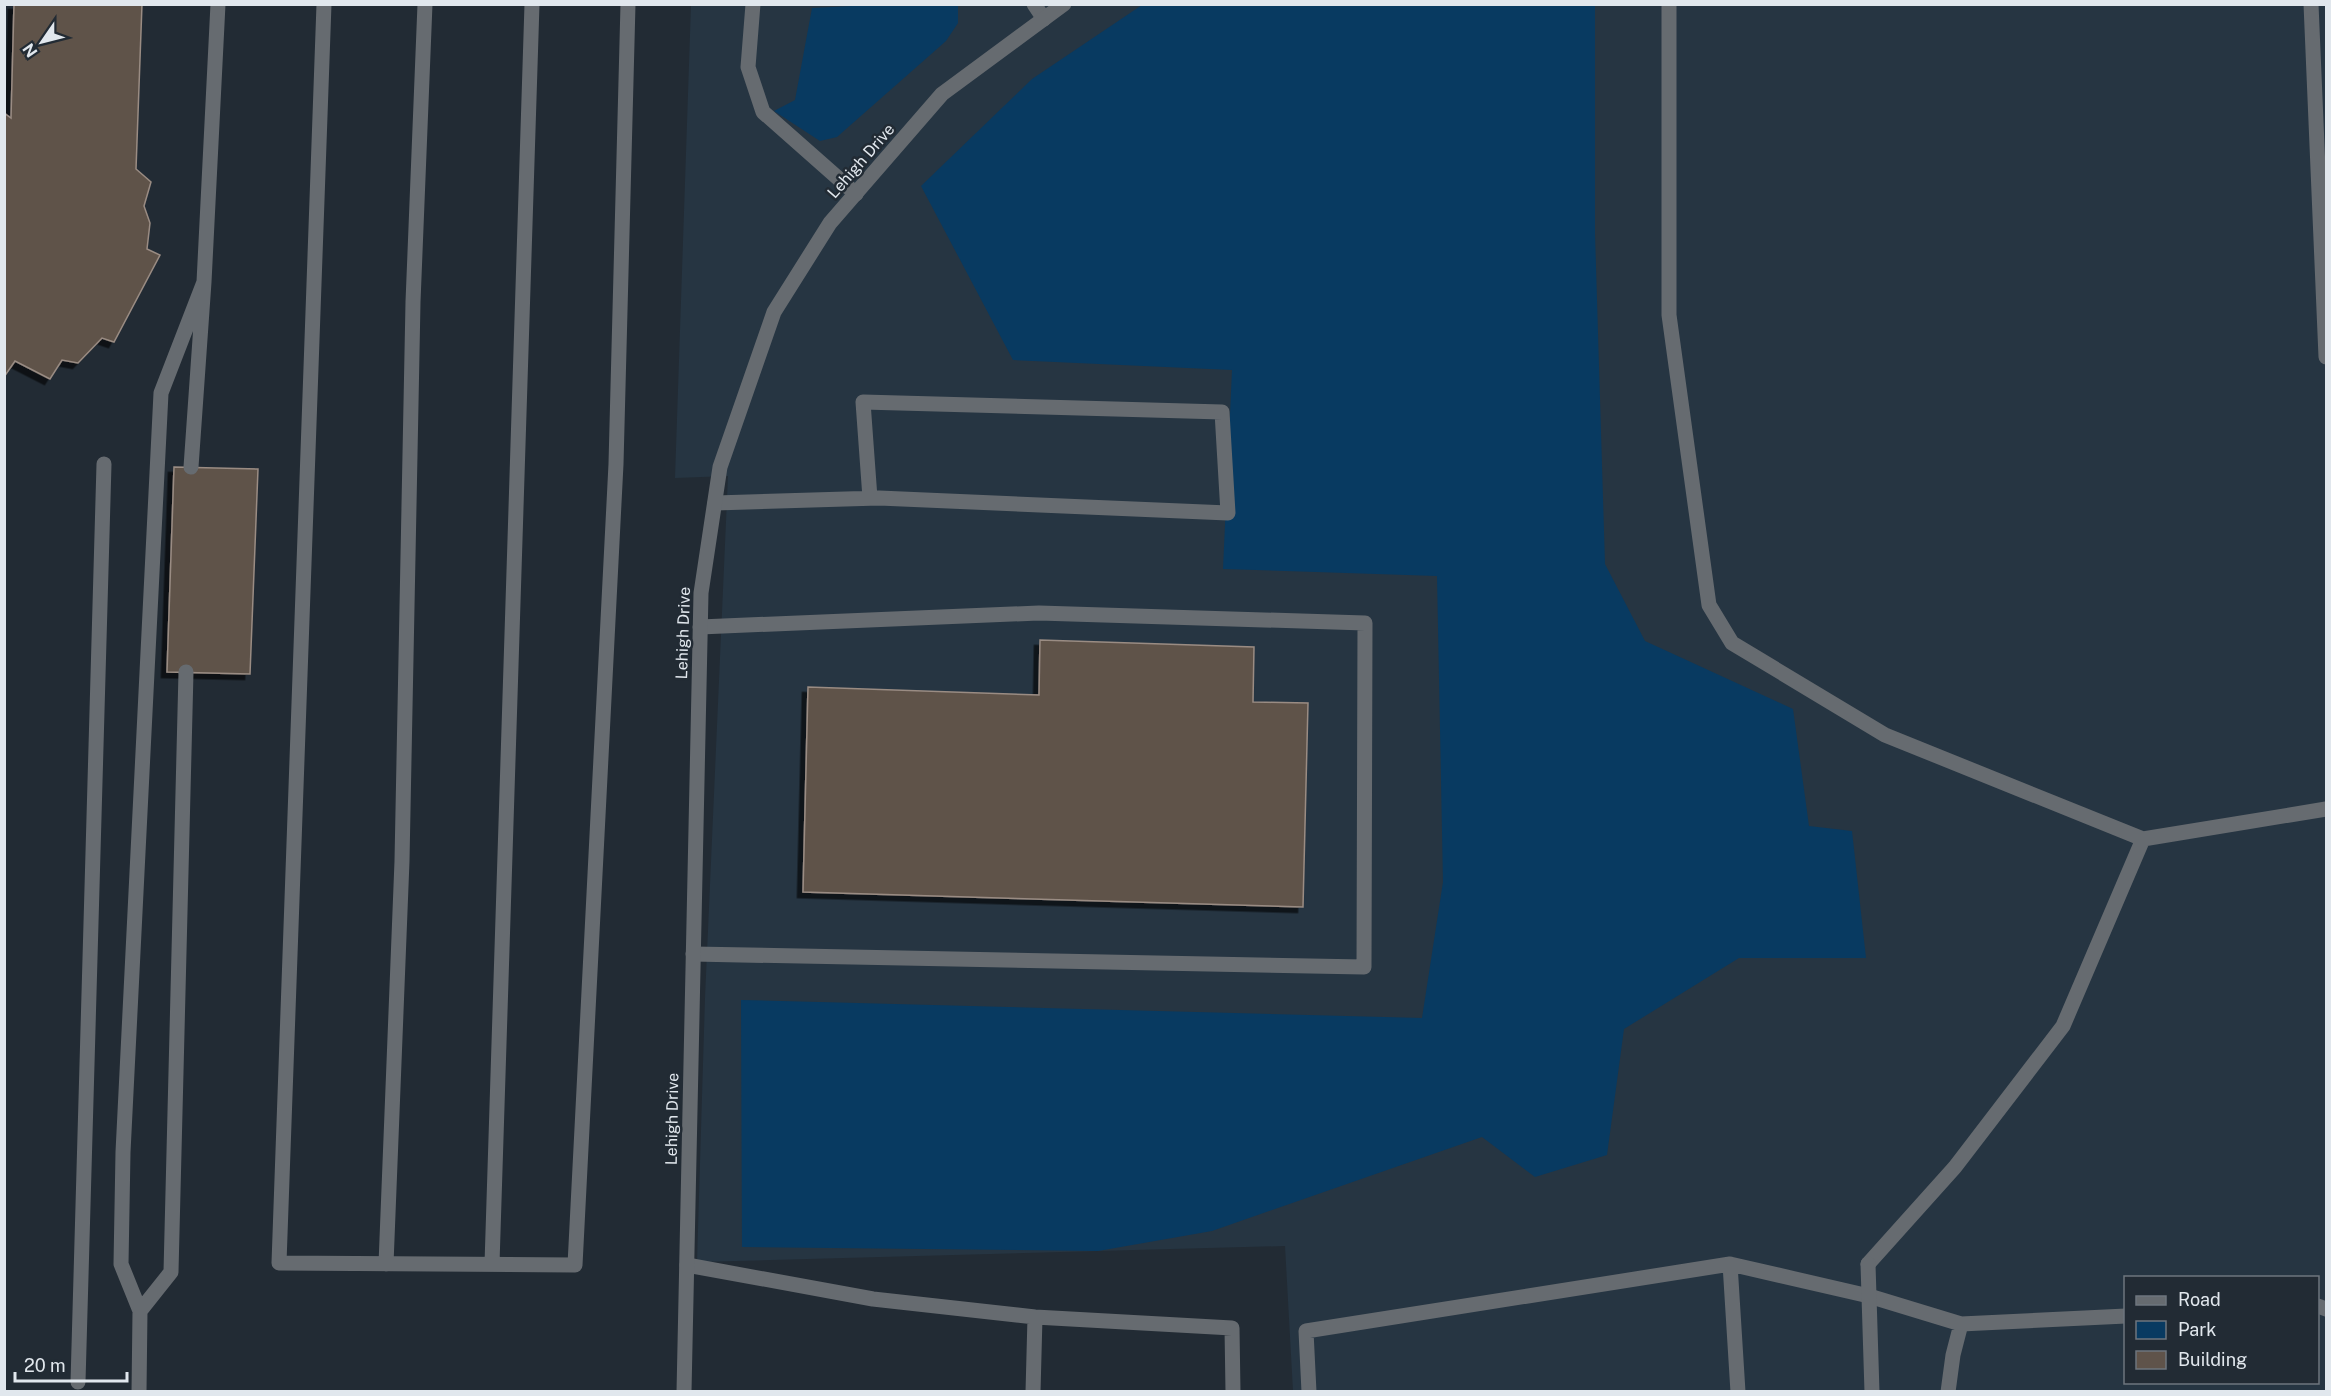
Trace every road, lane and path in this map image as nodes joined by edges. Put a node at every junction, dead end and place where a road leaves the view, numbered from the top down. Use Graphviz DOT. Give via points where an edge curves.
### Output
graph roads {
  1 [pos="218,4"];
  2 [pos="324,4"];
  3 [pos="424,4"];
  4 [pos="532,4"];
  5 [pos="628,4"];
  6 [pos="753,4"];
  7 [pos="1034,4"];
  8 [pos="1064,4"];
  9 [pos="1669,4"];
  10 [pos="2311,4"];
  11 [pos="1044,19"];
  12 [pos="856,194"];
  13 [pos="204,282"];
  14 [pos="2326,357"];
  15 [pos="104,464"];
  16 [pos="191,467"];
  17 [pos="870,498"];
  18 [pos="715,503"];
  19 [pos="700,627"];
  20 [pos="186,672"];
  21 [pos="2326,809"];
  22 [pos="2143,840"];
  23 [pos="693,954"];
  24 [pos="386,1264"];
  25 [pos="492,1264"];
  26 [pos="1730,1264"];
  27 [pos="687,1265"];
  28 [pos="1869,1296"];
  29 [pos="140,1311"];
  30 [pos="2124,1316"];
  31 [pos="1035,1317"];
  32 [pos="1961,1324"];
  33 [pos="78,1382"];
  34 [pos="139,1392"];
  35 [pos="684,1392"];
  36 [pos="1033,1392"];
  37 [pos="1233,1392"];
  38 [pos="1309,1392"];
  39 [pos="1738,1392"];
  40 [pos="1872,1392"];
  41 [pos="1948,1392"];
  1 -- 13 [label="street"];
  2 -- 24 [label="street" via="279,1263"];
  3 -- 24 [label="street" via="412,302 402,861"];
  4 -- 25 [label="street"];
  5 -- 25 [label="street" via="616,464 575,1265"];
  6 -- 12 [label="street" via="748,67 763,112"];
  7 -- 11 [label="street"];
  8 -- 11 [label="street, Lehigh Drive"];
  9 -- 22 [label="street" via="1669,315 1709,605 1732,643 1885,735"];
  10 -- 14 [label="street"];
  11 -- 12 [label="street, Lehigh Drive" via="942,94"];
  12 -- 18 [label="street, Lehigh Drive" via="830,223 774,312 720,467"];
  13 -- 16 [label="street"];
  13 -- 29 [label="street" via="161,393 123,1163 121,1264"];
  15 -- 33 [label="street"];
  17 -- 17 [label="street" via="1228,513 1222,412 863,402"];
  17 -- 18 [label="street"];
  18 -- 19 [label="street, Lehigh Drive" via="701,593"];
  19 -- 23 [label="street, Lehigh Drive"];
  19 -- 23 [label="street" via="1039,613 1365,623 1364,967"];
  20 -- 29 [label="street" via="171,1272"];
  21 -- 22 [label="street"];
  22 -- 28 [label="street" via="2064,1026 1955,1167 1868,1264"];
  23 -- 27 [label="street, Lehigh Drive"];
  24 -- 25 [label="street"];
  26 -- 28 [label="street"];
  26 -- 38 [label="street" via="1306,1331"];
  26 -- 39 [label="street"];
  27 -- 31 [label="street" via="873,1299"];
  27 -- 35 [label="street, Lehigh Drive"];
  28 -- 32 [label="street"];
  28 -- 40 [label="street"];
  29 -- 34 [label="street"];
  30 -- 32 [label="street"];
  31 -- 36 [label="street"];
  31 -- 37 [label="street" via="1232,1328"];
  32 -- 41 [label="street"];
}
